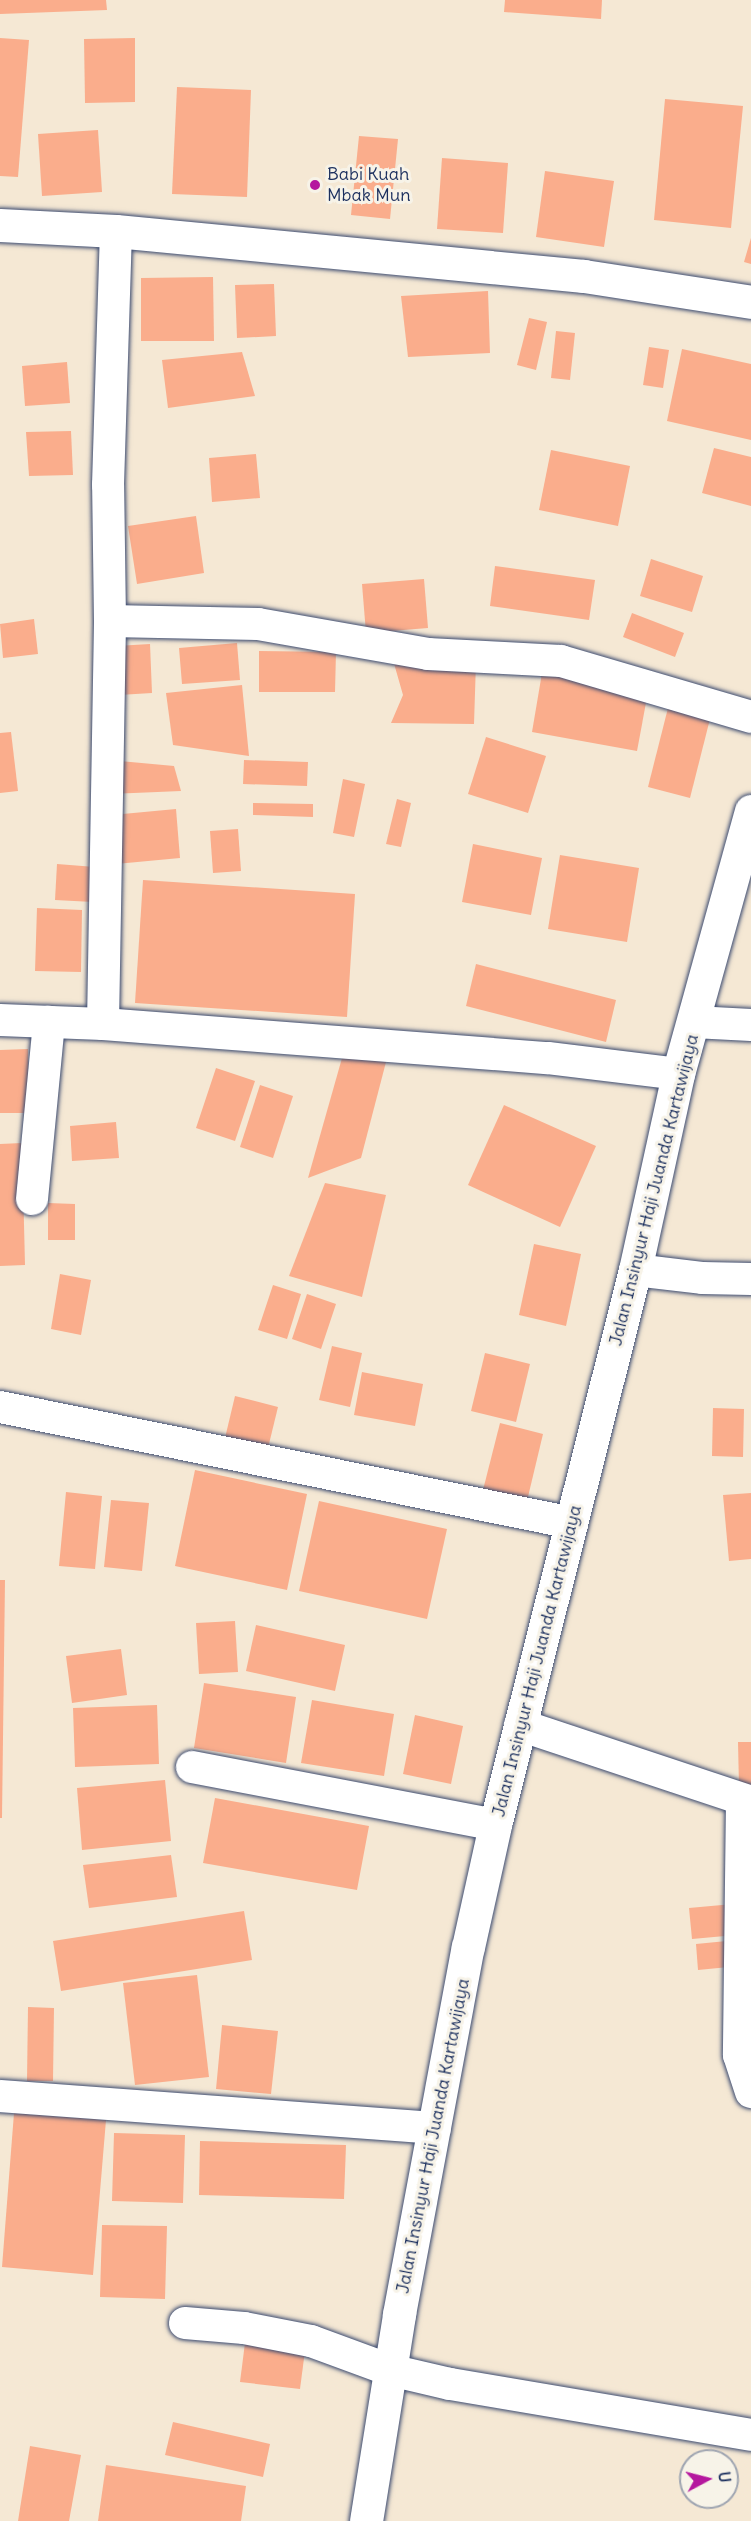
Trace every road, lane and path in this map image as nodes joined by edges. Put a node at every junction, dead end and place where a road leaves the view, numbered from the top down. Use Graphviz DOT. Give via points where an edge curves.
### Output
graph roads {
  1 [pos="0,225"];
  2 [pos="116,231"];
  3 [pos="751,302"];
  4 [pos="110,621"];
  5 [pos="751,717"];
  6 [pos="751,811"];
  7 [pos="0,1020"];
  8 [pos="49,1022"];
  9 [pos="694,1022"];
  10 [pos="103,1024"];
  11 [pos="751,1025"];
  12 [pos="678,1074"];
  13 [pos="32,1198"];
  14 [pos="635,1270"];
  15 [pos="746,1278"];
  16 [pos="0,1407"];
  17 [pos="572,1523"];
  18 [pos="520,1725"];
  19 [pos="192,1767"];
  20 [pos="747,1801"];
  21 [pos="495,1825"];
  22 [pos="751,2092"];
  23 [pos="0,2096"];
  24 [pos="435,2127"];
  25 [pos="185,2323"];
  26 [pos="390,2370"];
  27 [pos="751,2435"];
  28 [pos="366,2521"];
  1 -- 2 [label="main road"];
  2 -- 3 [label="main road" via="584,276"];
  2 -- 4 [label="street" via="108,485"];
  4 -- 5 [label="street" via="258,624 428,654 561,661"];
  4 -- 10 [label="street"];
  6 -- 9 [label="main road, Jalan Insinyur Haji Juanda Kartawijaya"];
  7 -- 8 [label="street"];
  8 -- 10 [label="street"];
  8 -- 13 [label="street"];
  9 -- 11 [label="street"];
  9 -- 12 [label="main road, Jalan Insinyur Haji Juanda Kartawijaya"];
  10 -- 12 [label="street" via="548,1058"];
  12 -- 14 [label="main road, Jalan Insinyur Haji Juanda Kartawijaya"];
  14 -- 15 [label="street" via="702,1278"];
  14 -- 17 [label="main road, Jalan Insinyur Haji Juanda Kartawijaya"];
  16 -- 17 [label="street"];
  17 -- 18 [label="main road, Jalan Insinyur Haji Juanda Kartawijaya"];
  18 -- 20 [label="street"];
  18 -- 21 [label="main road, Jalan Insinyur Haji Juanda Kartawijaya"];
  19 -- 21 [label="street"];
  20 -- 22 [label="street" via="739,2055"];
  21 -- 24 [label="main road, Jalan Insinyur Haji Juanda Kartawijaya"];
  23 -- 24 [label="street"];
  24 -- 26 [label="main road, Jalan Insinyur Haji Juanda Kartawijaya"];
  25 -- 26 [label="street" via="244,2328 311,2341"];
  26 -- 27 [label="street" via="488,2391"];
  26 -- 28 [label="main road, Jalan Insinyur Haji Juanda Kartawijaya"];
}
